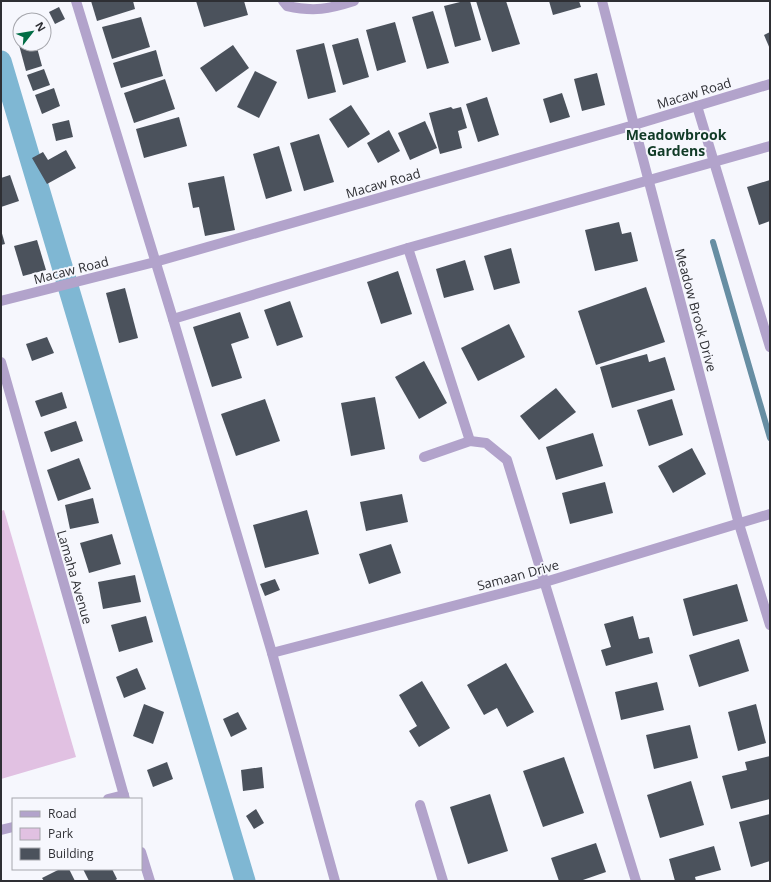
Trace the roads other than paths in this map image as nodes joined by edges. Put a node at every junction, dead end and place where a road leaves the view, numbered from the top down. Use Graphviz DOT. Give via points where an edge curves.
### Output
graph roads {
  1 [pos="76,1"];
  2 [pos="283,1"];
  3 [pos="354,1"];
  4 [pos="602,1"];
  5 [pos="770,84"];
  6 [pos="697,106"];
  7 [pos="634,125"];
  8 [pos="770,146"];
  9 [pos="714,163"];
  10 [pos="648,181"];
  11 [pos="408,248"];
  12 [pos="155,262"];
  13 [pos="1,301"];
  14 [pos="173,319"];
  15 [pos="770,347"];
  16 [pos="1,362"];
  17 [pos="470,441"];
  18 [pos="424,457"];
  19 [pos="770,514"];
  20 [pos="739,524"];
  21 [pos="545,582"];
  22 [pos="770,625"];
  23 [pos="272,653"];
  24 [pos="124,797"];
  25 [pos="420,805"];
  26 [pos="12,827"];
  27 [pos="1,830"];
  28 [pos="142,855"];
  29 [pos="150,881"];
  30 [pos="335,881"];
  31 [pos="443,881"];
  32 [pos="636,881"];
  1 -- 12 [label="street"];
  2 -- 3 [label="street" via="287,6 304,10 331,8"];
  4 -- 7 [label="street, Meadow Brook Drive"];
  5 -- 6 [label="street, Macaw Road"];
  6 -- 7 [label="street, Macaw Road"];
  6 -- 9 [label="street"];
  7 -- 10 [label="street, Meadow Brook Drive"];
  7 -- 12 [label="street, Macaw Road"];
  8 -- 9 [label="street"];
  9 -- 10 [label="street"];
  9 -- 15 [label="street"];
  10 -- 11 [label="street"];
  10 -- 20 [label="street, Meadow Brook Drive"];
  11 -- 14 [label="street"];
  11 -- 17 [label="street"];
  12 -- 13 [label="street, Macaw Road"];
  12 -- 14 [label="street"];
  14 -- 23 [label="street"];
  16 -- 24 [label="street, Lamaha Avenue"];
  17 -- 18 [label="street"];
  17 -- 21 [label="street" via="486,443 507,460"];
  19 -- 20 [label="street, Samaan Drive"];
  20 -- 21 [label="street, Samaan Drive"];
  20 -- 22 [label="street, Meadow Brook Drive"];
  21 -- 23 [label="street, Samaan Drive"];
  21 -- 32 [label="street"];
  23 -- 30 [label="street"];
  25 -- 31 [label="street"];
  26 -- 27 [label="street"];
  28 -- 29 [label="street"];
}
